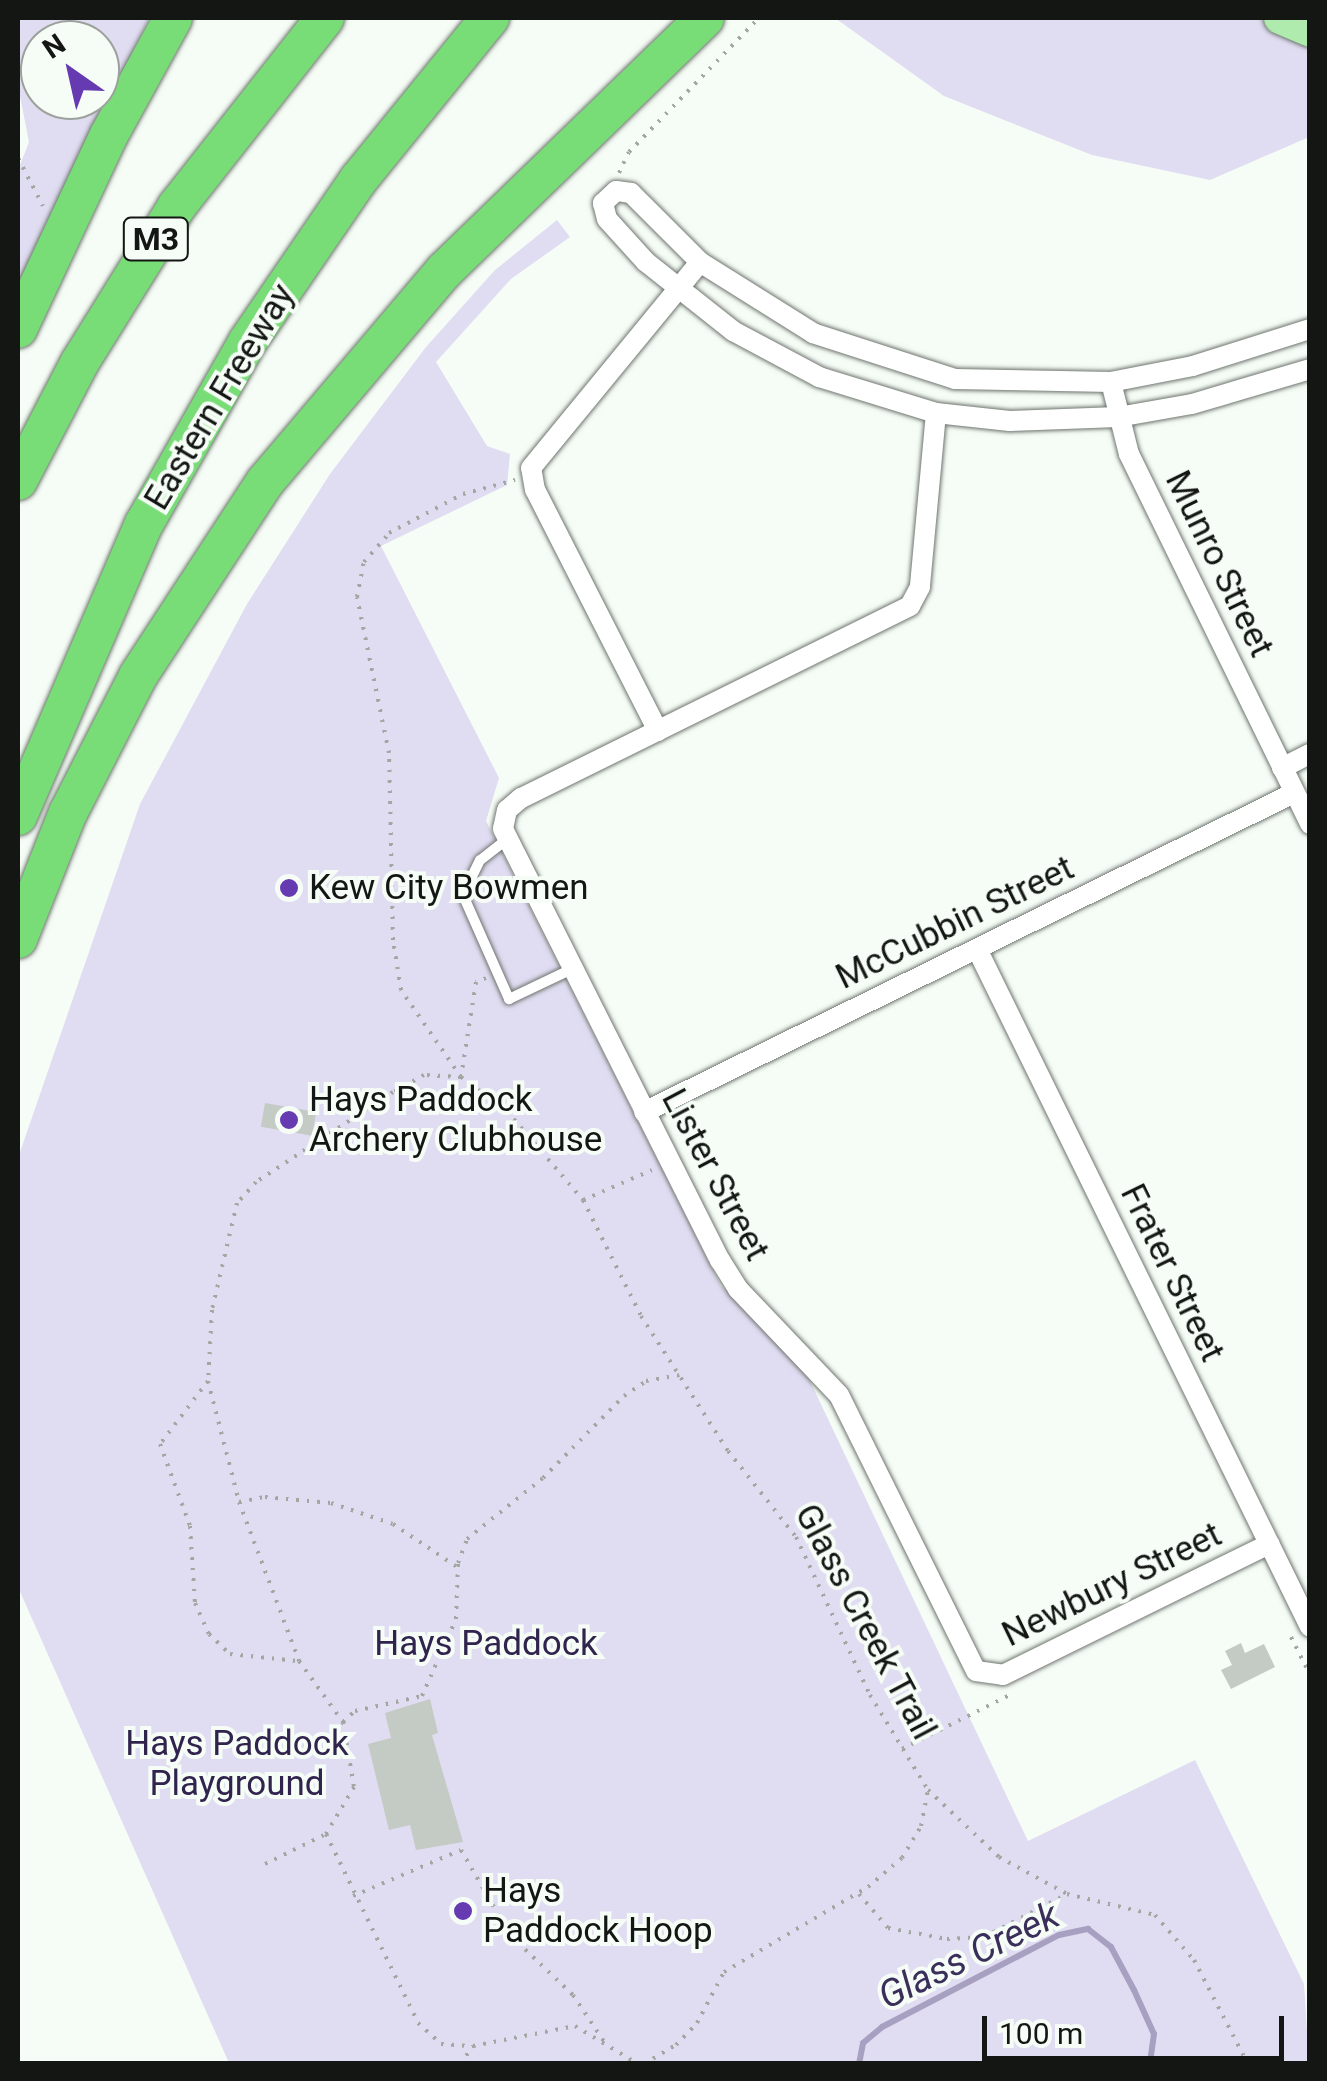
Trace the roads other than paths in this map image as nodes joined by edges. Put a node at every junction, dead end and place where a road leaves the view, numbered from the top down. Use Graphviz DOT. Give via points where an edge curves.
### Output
graph roads {
  1 [pos="173,18"];
  2 [pos="325,18"];
  3 [pos="490,18"];
  4 [pos="704,18"];
  5 [pos="1280,18"];
  6 [pos="1310,31"];
  7 [pos="700,262"];
  8 [pos="678,291"];
  9 [pos="18,330"];
  10 [pos="1310,330"];
  11 [pos="1310,369"];
  12 [pos="1110,382"];
  13 [pos="936,412"];
  14 [pos="1118,417"];
  15 [pos="18,481"];
  16 [pos="658,731"];
  17 [pos="1310,754"];
  18 [pos="1282,768"];
  19 [pos="1294,793"];
  20 [pos="18,816"];
  21 [pos="1310,824"];
  22 [pos="506,840"];
  23 [pos="18,939"];
  24 [pos="977,948"];
  25 [pos="572,969"];
  26 [pos="644,1112"];
  27 [pos="1269,1544"];
  28 [pos="1310,1627"];
  29 [pos="982,1676"];
  1 -- 9 [label="highway" via="109,134"];
  2 -- 15 [label="highway, M3" via="177,206 80,362"];
  3 -- 20 [label="highway, Eastern Freeway" via="360,179 239,356 129,556"];
  4 -- 23 [label="highway" via="397,320 264,482 138,676 68,813"];
  5 -- 6 [label="main road"];
  7 -- 8 [label="street"];
  7 -- 8 [label="street" via="632,194 608,195 607,219"];
  7 -- 12 [label="street" via="812,333 914,371 1005,384"];
  8 -- 13 [label="street" via="819,377"];
  8 -- 16 [label="street" via="533,463 531,478"];
  10 -- 12 [label="street" via="1194,366"];
  11 -- 14 [label="street" via="1192,404"];
  12 -- 14 [label="street, Munro Street"];
  13 -- 14 [label="street" via="1010,421"];
  13 -- 16 [label="street" via="920,587 910,606"];
  14 -- 18 [label="street, Munro Street" via="1129,454"];
  16 -- 22 [label="street" via="520,798 504,820"];
  17 -- 18 [label="street"];
  18 -- 19 [label="street, Munro Street"];
  19 -- 21 [label="street, Munro Street"];
  19 -- 24 [label="street, McCubbin Street"];
  22 -- 25 [label="street, Lister Street"];
  22 -- 25 [label="lane" via="480,860 462,895 509,999"];
  24 -- 26 [label="street, McCubbin Street"];
  24 -- 27 [label="street, Frater Street"];
  25 -- 26 [label="street, Lister Street"];
  26 -- 29 [label="street, Lister Street" via="738,1289 839,1395 966,1658"];
  27 -- 28 [label="street, Frater Street"];
  27 -- 29 [label="street, Newbury Street" via="1003,1675"];
}
